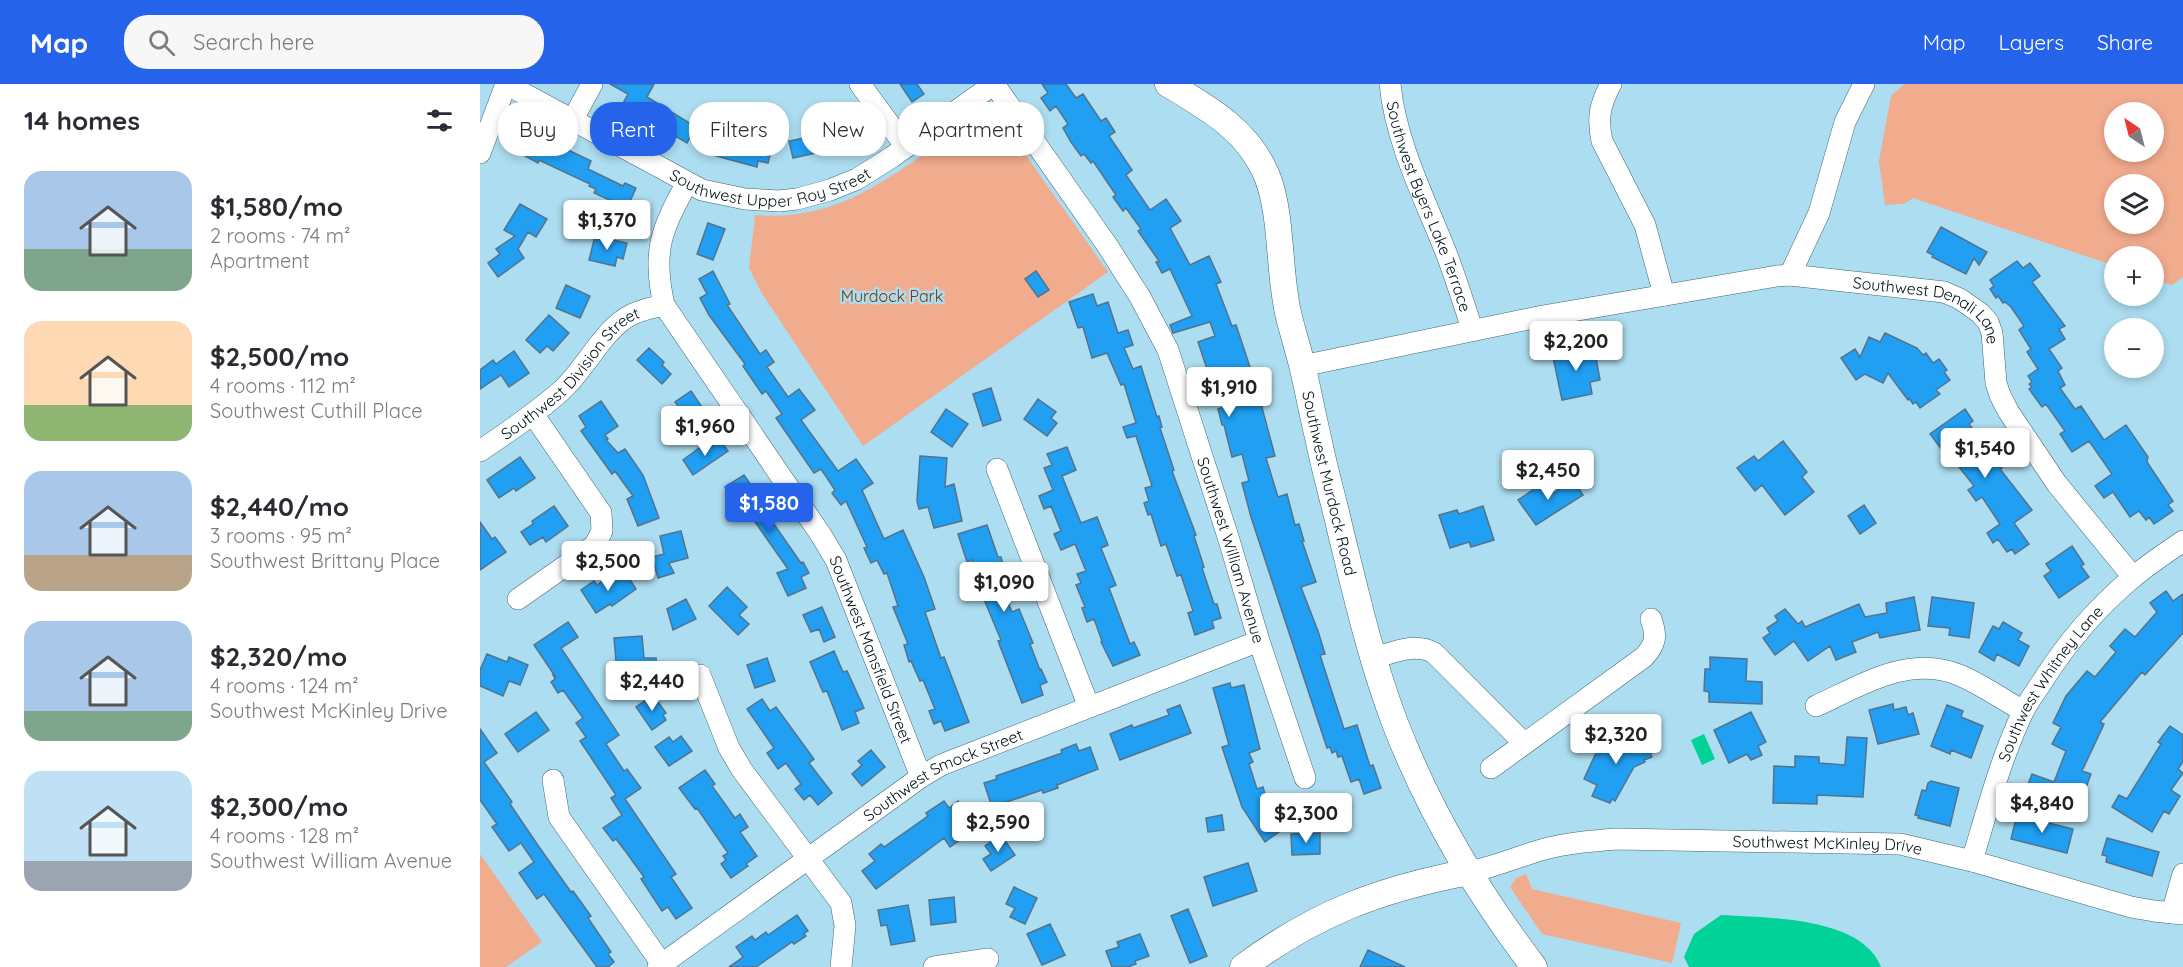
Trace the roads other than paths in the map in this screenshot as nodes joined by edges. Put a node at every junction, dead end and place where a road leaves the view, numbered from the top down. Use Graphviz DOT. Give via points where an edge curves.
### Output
graph roads {
  1 [pos="506,84"];
  2 [pos="592,84"];
  3 [pos="860,84"];
  4 [pos="994,84"];
  5 [pos="1168,84"];
  6 [pos="1390,84"];
  7 [pos="1611,84"];
  8 [pos="1864,84"];
  9 [pos="540,102"];
  10 [pos="969,102"];
  11 [pos="578,110"];
  12 [pos="578,122"];
  13 [pos="898,136"];
  14 [pos="898,152"];
  15 [pos="480,153"];
  16 [pos="687,183"];
  17 [pos="1790,275"];
  18 [pos="1664,295"];
  19 [pos="664,304"];
  20 [pos="1472,329"];
  21 [pos="1302,366"];
  22 [pos="533,414"];
  23 [pos="480,452"];
  24 [pos="997,470"];
  25 [pos="2183,541"];
  26 [pos="2133,577"];
  27 [pos="518,599"];
  28 [pos="1651,619"];
  29 [pos="1259,641"];
  30 [pos="1373,658"];
  31 [pos="700,675"];
  32 [pos="1816,706"];
  33 [pos="1089,707"];
  34 [pos="2023,711"];
  35 [pos="1524,743"];
  36 [pos="1491,768"];
  37 [pos="921,777"];
  38 [pos="1305,778"];
  39 [pos="553,780"];
  40 [pos="808,860"];
  41 [pos="1972,861"];
  42 [pos="1469,872"];
  43 [pos="2183,874"];
  44 [pos="2177,913"];
  45 [pos="988,959"];
  46 [pos="661,966"];
  47 [pos="841,967"];
  48 [pos="934,967"];
  49 [pos="1243,967"];
  50 [pos="1534,967"];
  1 -- 9 [label="street, Southwest Upper Roy Street"];
  1 -- 15 [label="street"];
  2 -- 11 [label="street"];
  3 -- 13 [label="street"];
  4 -- 10 [label="street, Southwest Upper Roy Street"];
  4 -- 29 [label="street, Southwest William Avenue" via="1112,254 1168,350"];
  5 -- 21 [label="main road, Southwest Murdock Road" via="1228,123 1249,144 1267,176 1288,316"];
  6 -- 20 [label="street, Southwest Byers Lake Terrace" via="1392,105 1411,167"];
  7 -- 18 [label="street" via="1599,112 1602,141 1645,225"];
  8 -- 17 [label="street" via="1845,122 1819,213"];
  12 -- 16 [label="street, Southwest Upper Roy Street"];
  14 -- 16 [label="street, Southwest Upper Roy Street" via="844,186 797,199 745,199"];
  16 -- 19 [label="street, Southwest Mansfield Street" via="661,237 657,263"];
  17 -- 18 [label="street, Southwest Denali Lane"];
  17 -- 26 [label="street, Southwest Denali Lane" via="1944,292 1980,313 1992,333 1996,382 2008,411 2057,484"];
  18 -- 20 [label="street, Southwest Denali Lane"];
  19 -- 22 [label="street, Southwest Division Street" via="633,314 615,326 572,381"];
  19 -- 37 [label="street, Southwest Mansfield Street" via="836,560"];
  20 -- 21 [label="street, Southwest Denali Lane"];
  21 -- 30 [label="main road, Southwest Murdock Road"];
  22 -- 23 [label="street, Southwest Division Street"];
  22 -- 27 [label="street" via="601,513 602,531 595,545"];
  24 -- 33 [label="street"];
  25 -- 26 [label="street, Southwest Whitney Lane"];
  26 -- 34 [label="street, Southwest Whitney Lane" via="2072,639"];
  28 -- 35 [label="street" via="1656,640 1644,657"];
  29 -- 33 [label="street, Southwest Smock Street"];
  29 -- 38 [label="street, Southwest William Avenue"];
  30 -- 35 [label="street" via="1426,648"];
  30 -- 42 [label="main road, Southwest Murdock Road" via="1422,784"];
  31 -- 40 [label="street" via="729,748"];
  32 -- 34 [label="street" via="1892,672 1928,667 1958,675"];
  33 -- 37 [label="street, Southwest Smock Street" via="941,765"];
  34 -- 41 [label="street, Southwest Whitney Lane" via="1997,776"];
  35 -- 36 [label="street"];
  37 -- 40 [label="street, Southwest Smock Street"];
  39 -- 46 [label="street" via="559,817"];
  40 -- 46 [label="street, Southwest Smock Street"];
  40 -- 47 [label="street" via="841,903 846,926"];
  41 -- 42 [label="street, Southwest McKinley Drive" via="1900,844 1616,838 1542,850"];
  41 -- 44 [label="street, Southwest McKinley Drive" via="2131,907"];
  42 -- 49 [label="main road" via="1347,905 1295,932"];
  42 -- 50 [label="main road, Southwest Murdock Road"];
  43 -- 44 [label="street"];
  45 -- 48 [label="street"];
}
